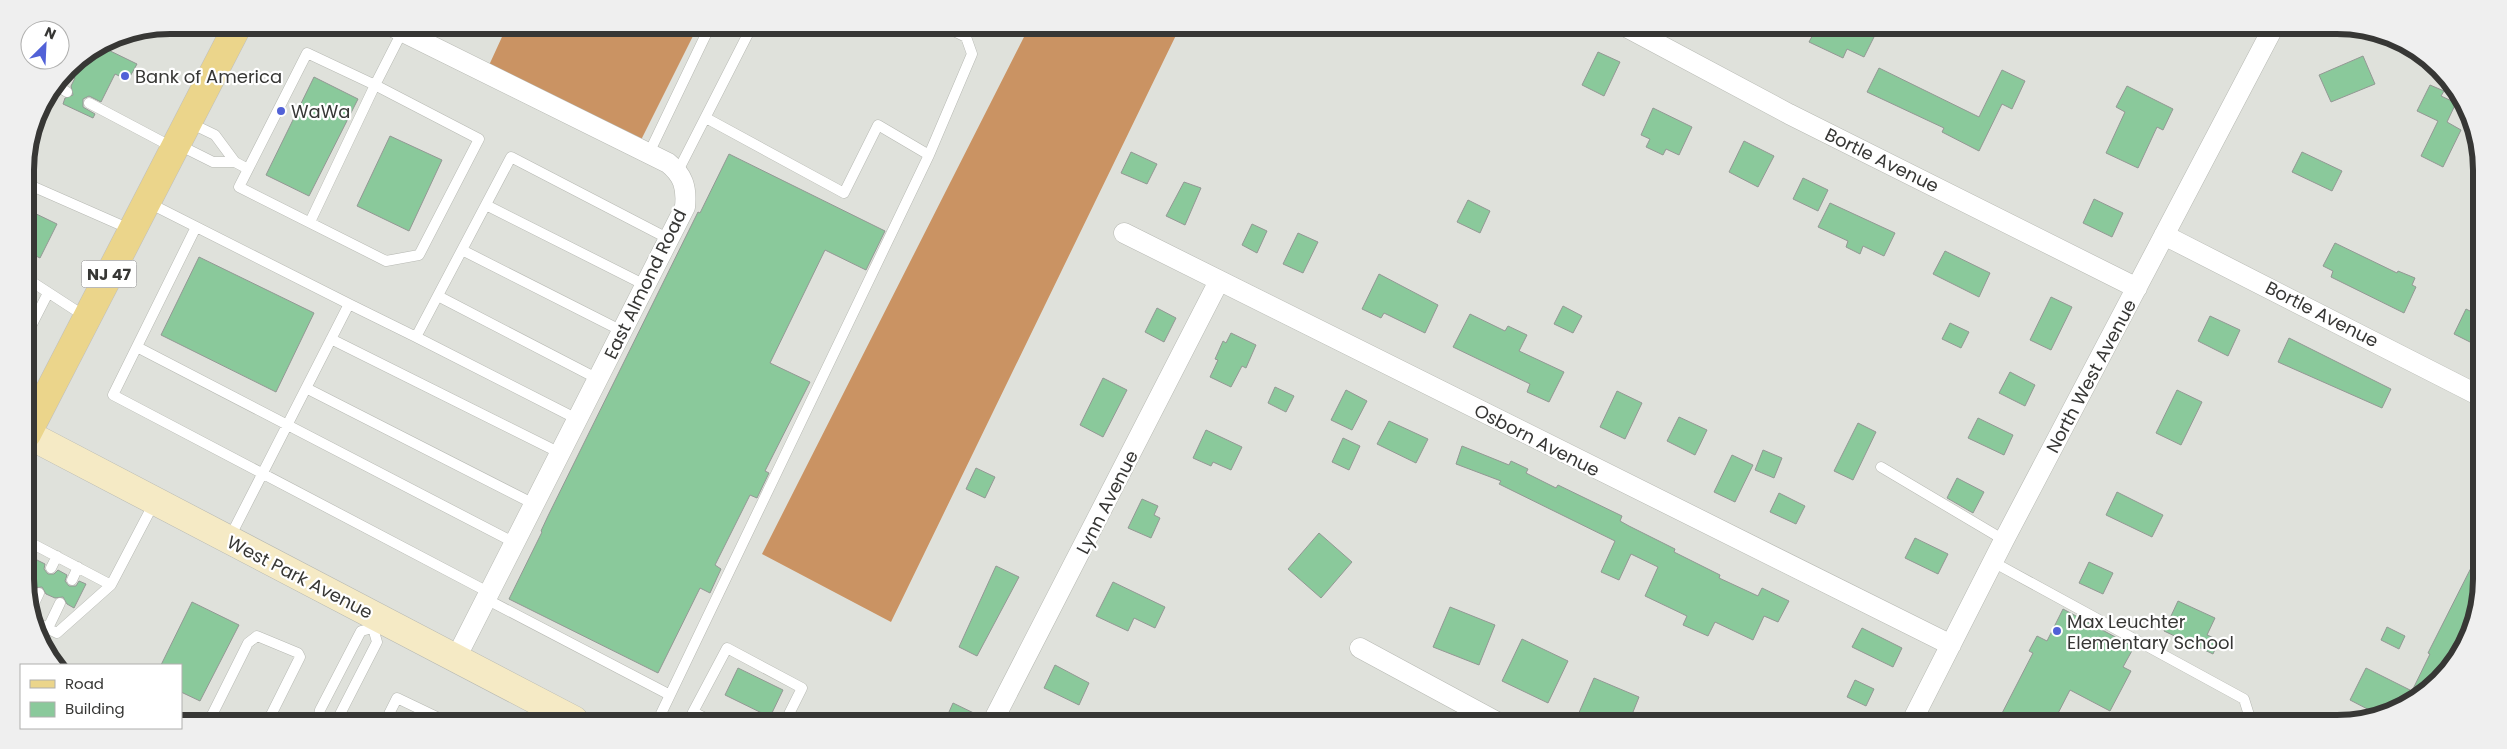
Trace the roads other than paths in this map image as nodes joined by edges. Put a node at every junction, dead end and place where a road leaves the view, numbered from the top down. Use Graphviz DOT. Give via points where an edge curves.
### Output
graph roads {
  1 [pos="233,34"];
  2 [pos="403,34"];
  3 [pos="413,34"];
  4 [pos="706,34"];
  5 [pos="748,34"];
  6 [pos="960,34"];
  7 [pos="1639,34"];
  8 [pos="2270,34"];
  9 [pos="375,84"];
  10 [pos="61,88"];
  11 [pos="67,92"];
  12 [pos="89,103"];
  13 [pos="706,118"];
  14 [pos="179,138"];
  15 [pos="649,153"];
  16 [pos="929,155"];
  17 [pos="235,162"];
  18 [pos="248,169"];
  19 [pos="678,171"];
  20 [pos="34,187"];
  21 [pos="146,202"];
  22 [pos="486,204"];
  23 [pos="310,222"];
  24 [pos="196,227"];
  25 [pos="132,230"];
  26 [pos="1124,232"];
  27 [pos="2164,235"];
  28 [pos="669,239"];
  29 [pos="462,250"];
  30 [pos="1219,281"];
  31 [pos="34,283"];
  32 [pos="645,285"];
  33 [pos="2137,288"];
  34 [pos="48,293"];
  35 [pos="438,296"];
  36 [pos="349,304"];
  37 [pos="87,318"];
  38 [pos="34,320"];
  39 [pos="622,331"];
  40 [pos="416,337"];
  41 [pos="331,339"];
  42 [pos="137,347"];
  43 [pos="598,379"];
  44 [pos="306,388"];
  45 [pos="2473,392"];
  46 [pos="577,419"];
  47 [pos="34,420"];
  48 [pos="288,425"];
  49 [pos="34,438"];
  50 [pos="560,453"];
  51 [pos="1881,467"];
  52 [pos="263,473"];
  53 [pos="155,501"];
  54 [pos="534,504"];
  55 [pos="229,540"];
  56 [pos="2004,540"];
  57 [pos="34,542"];
  58 [pos="515,543"];
  59 [pos="57,556"];
  60 [pos="1993,562"];
  61 [pos="78,567"];
  62 [pos="51,568"];
  63 [pos="72,580"];
  64 [pos="111,584"];
  65 [pos="39,592"];
  66 [pos="488,596"];
  67 [pos="35,600"];
  68 [pos="60,603"];
  69 [pos="376,623"];
  70 [pos="42,625"];
  71 [pos="48,628"];
  72 [pos="1951,645"];
  73 [pos="1360,648"];
  74 [pos="456,658"];
  75 [pos="670,695"];
  76 [pos="212,715"];
  77 [pos="271,715"];
  78 [pos="319,715"];
  79 [pos="340,715"];
  80 [pos="389,715"];
  81 [pos="434,715"];
  82 [pos="564,715"];
  83 [pos="660,715"];
  84 [pos="699,715"];
  85 [pos="788,715"];
  86 [pos="996,715"];
  87 [pos="1484,715"];
  88 [pos="1915,715"];
  89 [pos="2249,715"];
  1 -- 14 [label="main road, NJ 47"];
  2 -- 9 [label="lane"];
  3 -- 15 [label="street"];
  4 -- 15 [label="lane"];
  5 -- 13 [label="lane"];
  6 -- 16 [label="lane" via="966,37 972,54"];
  7 -- 33 [label="street, Bortle Avenue" via="1789,114"];
  8 -- 27 [label="street, North West Avenue"];
  9 -- 18 [label="lane" via="307,53"];
  9 -- 23 [label="lane"];
  9 -- 23 [label="lane" via="479,139 419,255 386,261"];
  10 -- 11 [label="lane"];
  12 -- 14 [label="lane"];
  13 -- 16 [label="lane" via="844,193 878,125"];
  13 -- 19 [label="lane"];
  14 -- 17 [label="lane" via="213,162"];
  14 -- 17 [label="lane" via="215,135"];
  14 -- 21 [label="main road, NJ 47"];
  15 -- 19 [label="street"];
  16 -- 75 [label="lane"];
  17 -- 18 [label="lane"];
  18 -- 23 [label="lane" via="239,187"];
  19 -- 28 [label="street, East Almond Road" via="684,183 685,207"];
  20 -- 25 [label="lane"];
  21 -- 24 [label="lane"];
  21 -- 25 [label="main road, NJ 47"];
  22 -- 28 [label="lane" via="511,157"];
  22 -- 29 [label="lane"];
  22 -- 32 [label="lane"];
  24 -- 36 [label="lane"];
  24 -- 42 [label="lane"];
  25 -- 37 [label="main road, NJ 47"];
  26 -- 30 [label="street, Osborn Avenue"];
  27 -- 33 [label="street, North West Avenue"];
  27 -- 45 [label="street, Bortle Avenue"];
  28 -- 32 [label="street, East Almond Road"];
  29 -- 35 [label="lane"];
  29 -- 39 [label="lane"];
  30 -- 72 [label="street, Osborn Avenue"];
  30 -- 86 [label="street, Lynn Avenue"];
  31 -- 34 [label="lane"];
  32 -- 39 [label="street, East Almond Road"];
  33 -- 56 [label="street, North West Avenue"];
  34 -- 37 [label="lane"];
  34 -- 38 [label="lane"];
  35 -- 40 [label="lane"];
  35 -- 43 [label="lane"];
  36 -- 40 [label="lane"];
  36 -- 41 [label="lane"];
  37 -- 47 [label="main road, NJ 47"];
  39 -- 43 [label="street, East Almond Road"];
  40 -- 46 [label="lane"];
  41 -- 44 [label="lane"];
  41 -- 50 [label="lane"];
  42 -- 48 [label="lane"];
  42 -- 52 [label="lane" via="113,395"];
  43 -- 46 [label="street, East Almond Road"];
  44 -- 48 [label="lane"];
  44 -- 54 [label="lane"];
  46 -- 50 [label="street, East Almond Road"];
  48 -- 52 [label="lane"];
  48 -- 58 [label="lane"];
  49 -- 53 [label="main road, West Park Avenue"];
  50 -- 54 [label="street, East Almond Road"];
  51 -- 56 [label="lane"];
  52 -- 55 [label="lane"];
  52 -- 66 [label="lane"];
  53 -- 55 [label="main road, West Park Avenue"];
  53 -- 64 [label="lane"];
  54 -- 58 [label="street, East Almond Road"];
  55 -- 69 [label="main road, West Park Avenue"];
  56 -- 60 [label="street, North West Avenue"];
  57 -- 59 [label="lane"];
  58 -- 66 [label="street, East Almond Road"];
  59 -- 61 [label="lane"];
  59 -- 62 [label="lane"];
  60 -- 72 [label="street, North West Avenue"];
  60 -- 89 [label="lane" via="2244,699"];
  61 -- 63 [label="lane"];
  61 -- 64 [label="lane"];
  64 -- 71 [label="lane" via="58,633"];
  65 -- 67 [label="lane"];
  66 -- 74 [label="street, East Almond Road"];
  66 -- 75 [label="lane"];
  68 -- 71 [label="lane"];
  69 -- 74 [label="main road, West Park Avenue"];
  69 -- 78 [label="lane" via="361,631"];
  69 -- 79 [label="lane" via="377,642"];
  70 -- 71 [label="lane"];
  72 -- 88 [label="street, North West Avenue"];
  73 -- 87 [label="street"];
  74 -- 82 [label="main road, West Park Avenue"];
  75 -- 83 [label="lane"];
  76 -- 77 [label="lane" via="248,643 257,636 298,653 300,657"];
  80 -- 81 [label="lane" via="398,698"];
  84 -- 85 [label="lane" via="693,712 727,648 802,688"];
}
